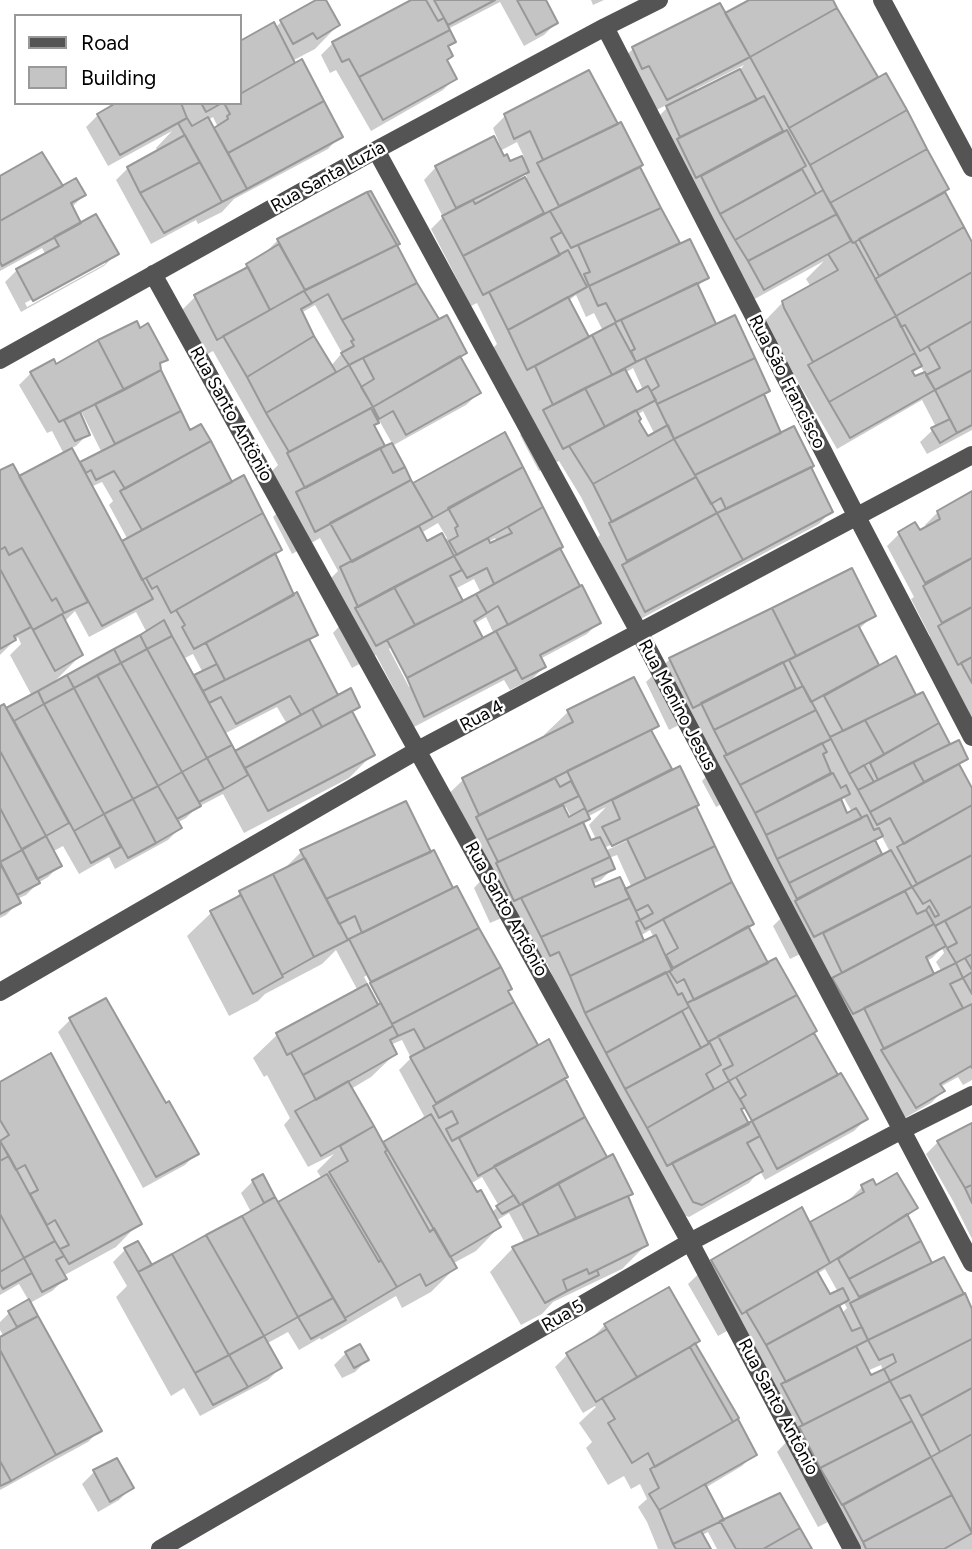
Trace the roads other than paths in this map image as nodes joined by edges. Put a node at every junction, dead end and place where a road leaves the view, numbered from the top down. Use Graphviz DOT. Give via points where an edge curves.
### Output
graph roads {
  1 [pos="659,0"];
  2 [pos="882,0"];
  3 [pos="605,27"];
  4 [pos="376,150"];
  5 [pos="972,168"];
  6 [pos="153,274"];
  7 [pos="0,360"];
  8 [pos="972,455"];
  9 [pos="856,517"];
  10 [pos="639,632"];
  11 [pos="972,737"];
  12 [pos="418,750"];
  13 [pos="0,992"];
  14 [pos="972,1095"];
  15 [pos="902,1130"];
  16 [pos="690,1242"];
  17 [pos="972,1263"];
  18 [pos="160,1549"];
  19 [pos="852,1549"];
  1 -- 3 [label="street, Rua Santa Luzia"];
  2 -- 5 [label="street"];
  3 -- 4 [label="street, Rua Santa Luzia"];
  3 -- 9 [label="street, Rua São Francisco"];
  4 -- 6 [label="street, Rua Santa Luzia"];
  4 -- 10 [label="street, Rua Menino Jesus"];
  6 -- 7 [label="street, Rua Santa Luzia"];
  6 -- 12 [label="street, Rua Santo Antônio"];
  8 -- 9 [label="street, Rua 4"];
  9 -- 10 [label="street, Rua 4"];
  9 -- 11 [label="street, Rua São Francisco"];
  10 -- 12 [label="street, Rua 4"];
  10 -- 15 [label="street, Rua Menino Jesus"];
  12 -- 13 [label="street, Rua 4"];
  12 -- 16 [label="street, Rua Santo Antônio"];
  14 -- 15 [label="street, Rua 5"];
  15 -- 16 [label="street, Rua 5"];
  15 -- 17 [label="street, Rua Menino Jesus"];
  16 -- 18 [label="street, Rua 5"];
  16 -- 19 [label="street, Rua Santo Antônio"];
}
